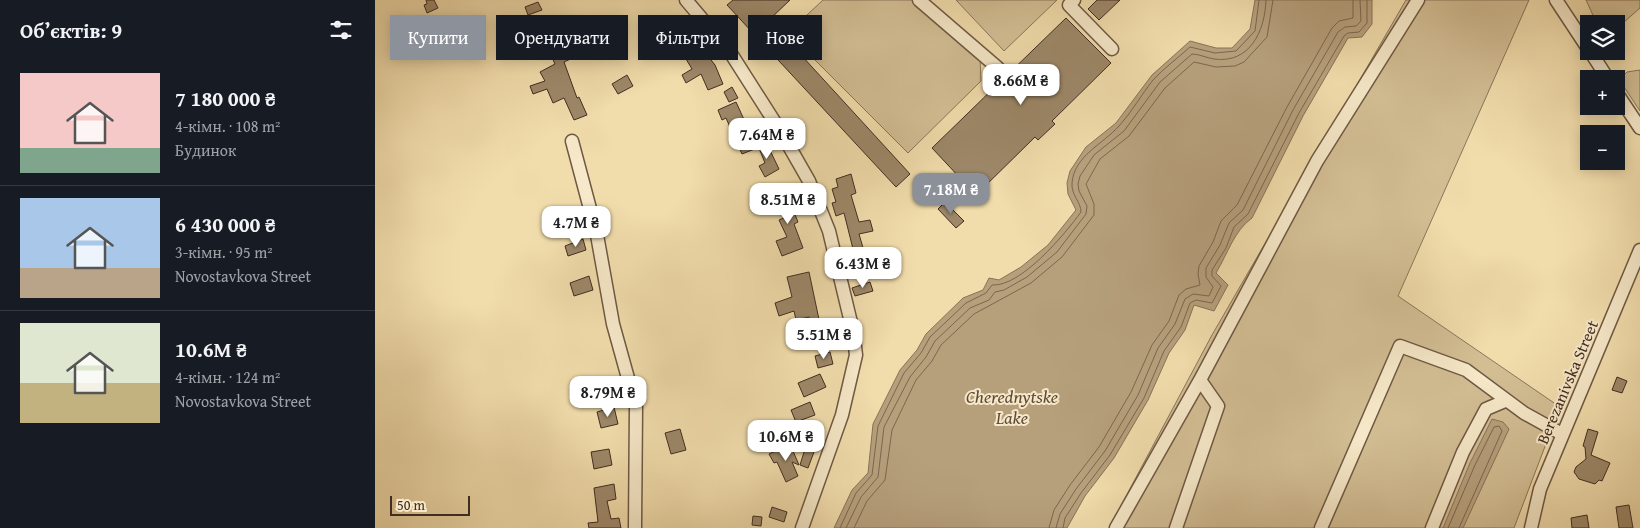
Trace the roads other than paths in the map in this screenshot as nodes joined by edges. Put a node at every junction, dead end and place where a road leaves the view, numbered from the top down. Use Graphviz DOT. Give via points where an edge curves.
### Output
graph roads {
  1 [pos="686,0"];
  2 [pos="919,0"];
  3 [pos="1074,0"];
  4 [pos="1417,0"];
  5 [pos="1556,0"];
  6 [pos="1580,37"];
  7 [pos="1112,49"];
  8 [pos="998,68"];
  9 [pos="1625,106"];
  10 [pos="1640,128"];
  11 [pos="572,141"];
  12 [pos="1640,250"];
  13 [pos="1200,380"];
  14 [pos="1505,401"];
  15 [pos="1562,434"];
  16 [pos="1530,527"];
  17 [pos="635,528"];
  18 [pos="802,528"];
  19 [pos="1116,528"];
  20 [pos="1176,528"];
  21 [pos="1321,528"];
  22 [pos="1431,528"];
  1 -- 18 [label="street" via="730,52 809,181 829,230 853,331 856,355 842,415"];
  2 -- 8 [label="street"];
  3 -- 7 [label="street" via="1069,5"];
  4 -- 13 [label="street" via="1317,161"];
  5 -- 6 [label="street"];
  9 -- 10 [label="street"];
  11 -- 17 [label="street" via="597,235 615,332 636,407"];
  12 -- 15 [label="street, Berezanivska Street"];
  13 -- 19 [label="street"];
  13 -- 20 [label="street" via="1218,406"];
  14 -- 15 [label="street"];
  14 -- 21 [label="street" via="1466,370 1400,346"];
  14 -- 22 [label="street" via="1486,409 1463,452"];
  15 -- 16 [label="street, Berezanivska Street" via="1540,489"];
}
